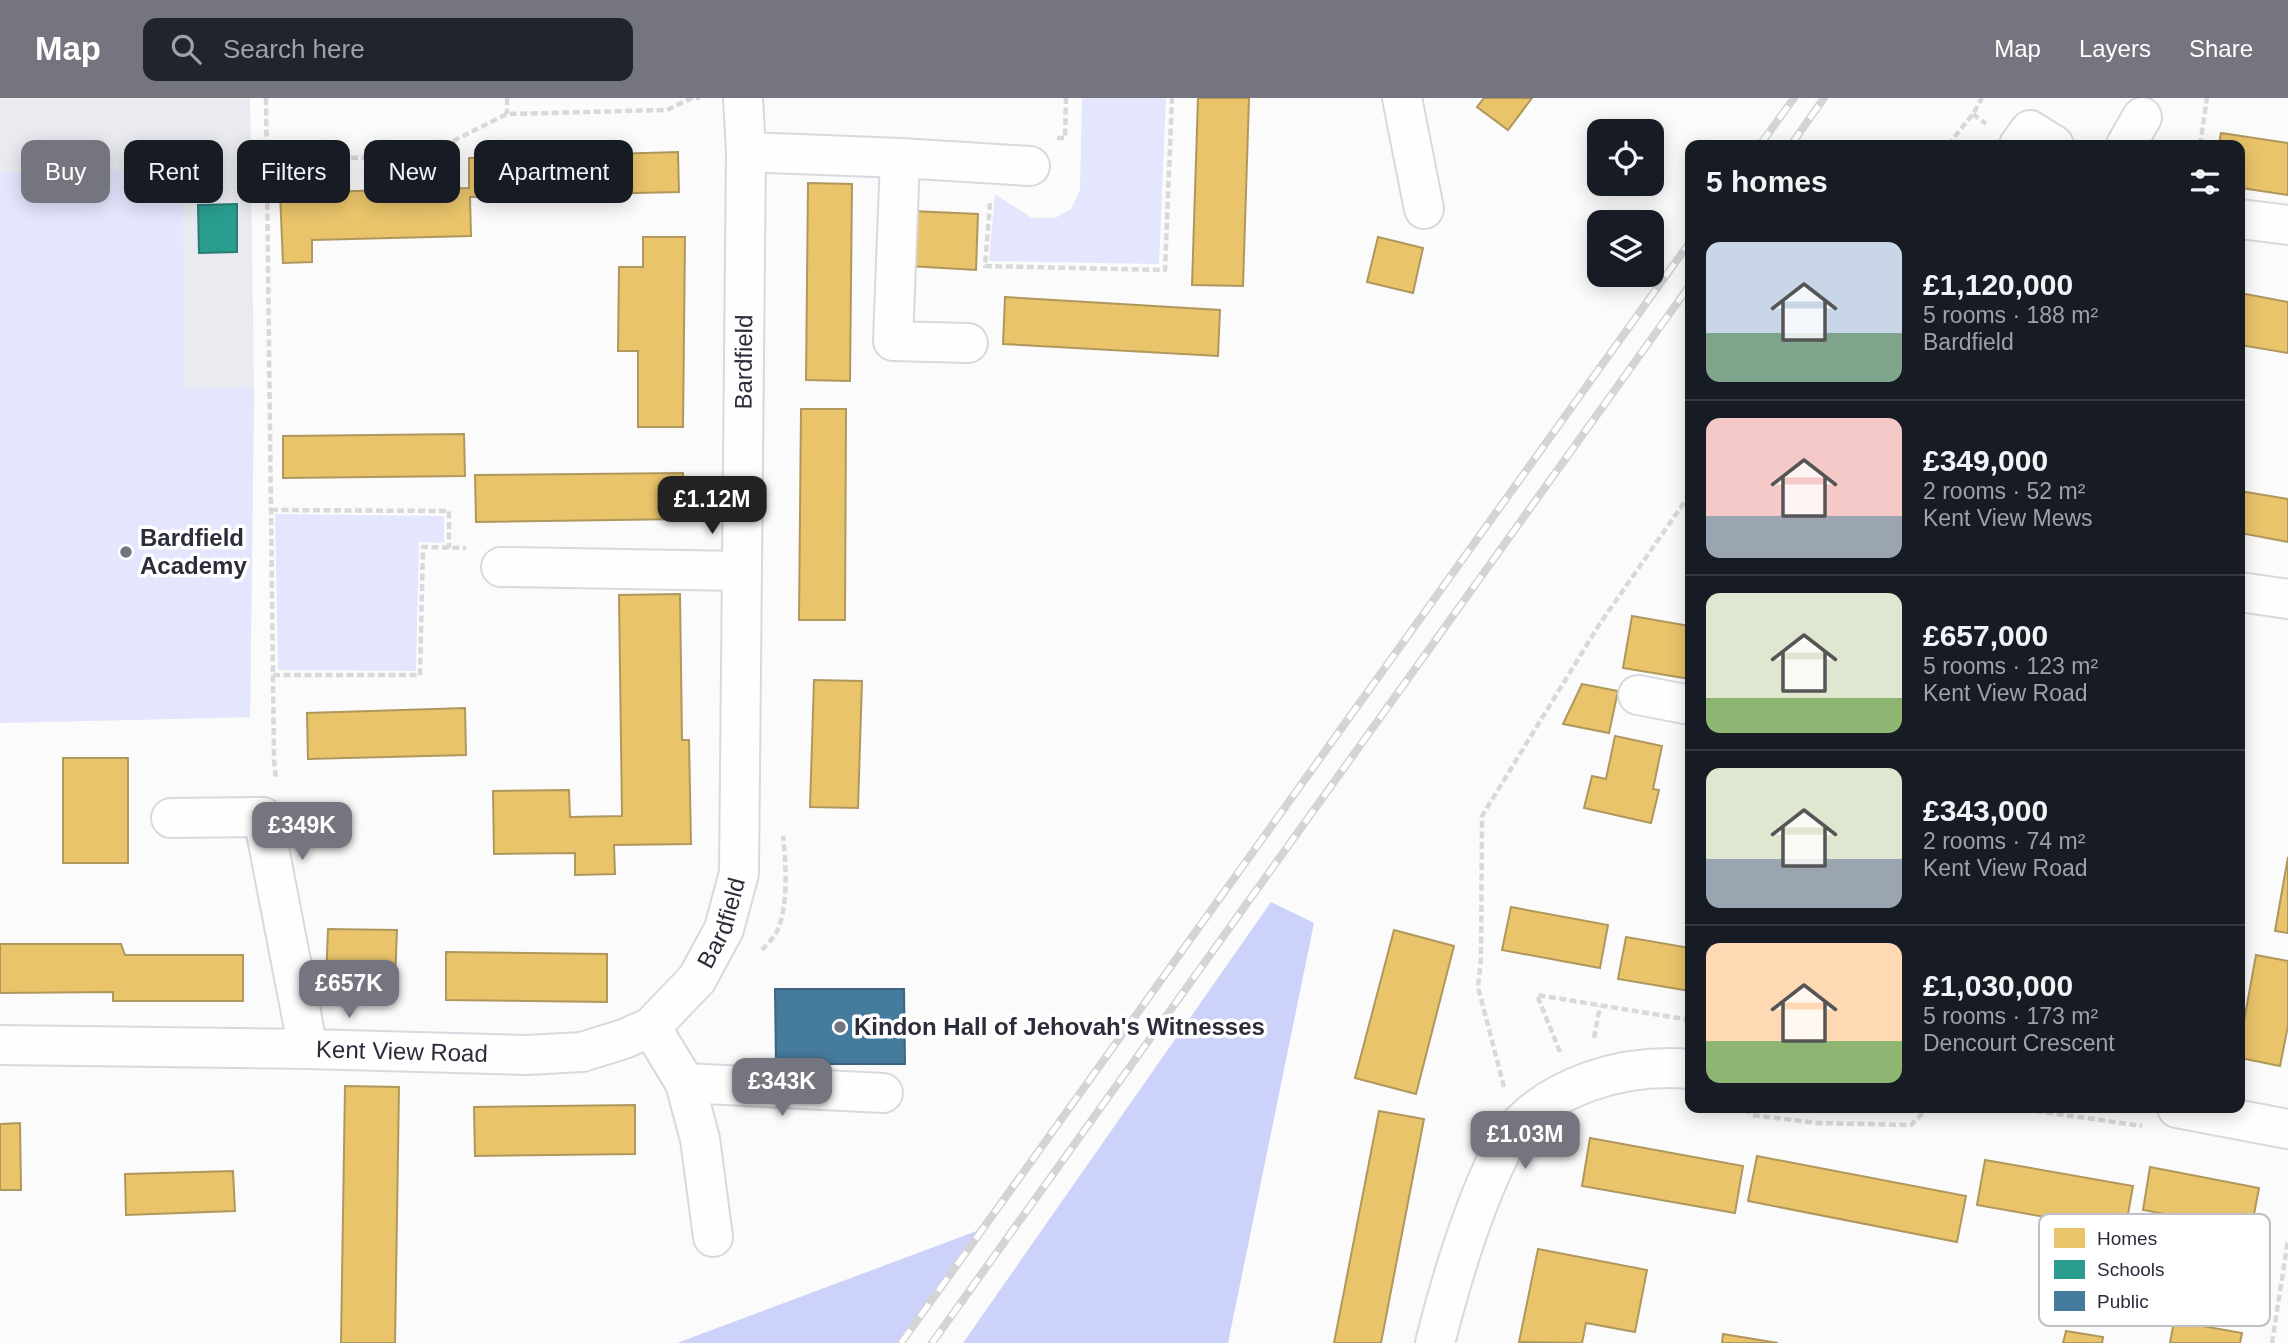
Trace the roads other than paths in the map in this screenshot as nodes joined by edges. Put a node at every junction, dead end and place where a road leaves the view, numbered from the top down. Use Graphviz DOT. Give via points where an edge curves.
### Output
graph roads {
  1 [pos="743,98"];
  2 [pos="1402,98"];
  3 [pos="2023,140"];
  4 [pos="2046,140"];
  5 [pos="746,152"];
  6 [pos="900,158"];
  7 [pos="1030,166"];
  8 [pos="1424,209"];
  9 [pos="2245,220"];
  10 [pos="2288,225"];
  11 [pos="968,343"];
  12 [pos="488,558"];
  13 [pos="741,571"];
  14 [pos="2245,593"];
  15 [pos="2288,599"];
  16 [pos="1638,695"];
  17 [pos="1685,704"];
  18 [pos="171,818"];
  19 [pos="697,979"];
  20 [pos="651,1027"];
  21 [pos="0,1045"];
  22 [pos="308,1049"];
  23 [pos="1685,1069"];
  24 [pos="685,1083"];
  25 [pos="883,1093"];
  26 [pos="2203,1113"];
  27 [pos="2288,1129"];
  28 [pos="713,1237"];
  29 [pos="1435,1343"];
  1 -- 5 [label="street, Bardfield"];
  2 -- 8 [label="street"];
  3 -- 4 [label="street" via="2030,130"];
  5 -- 6 [label="street"];
  5 -- 13 [label="street, Bardfield"];
  6 -- 7 [label="street"];
  6 -- 11 [label="street" via="893,341"];
  9 -- 10 [label="street"];
  12 -- 13 [label="street"];
  13 -- 19 [label="street, Bardfield" via="739,873 724,929"];
  14 -- 15 [label="street"];
  16 -- 17 [label="street"];
  18 -- 22 [label="street" via="262,817"];
  19 -- 20 [label="street, Kent View Road"];
  20 -- 22 [label="street, Kent View Road" via="582,1052 526,1055"];
  20 -- 24 [label="street"];
  21 -- 22 [label="street, Kent View Road"];
  23 -- 29 [label="street" via="1619,1072 1578,1086 1536,1110 1507,1139 1482,1193"];
  24 -- 25 [label="street"];
  24 -- 28 [label="street" via="700,1139"];
  26 -- 27 [label="street"];
}
